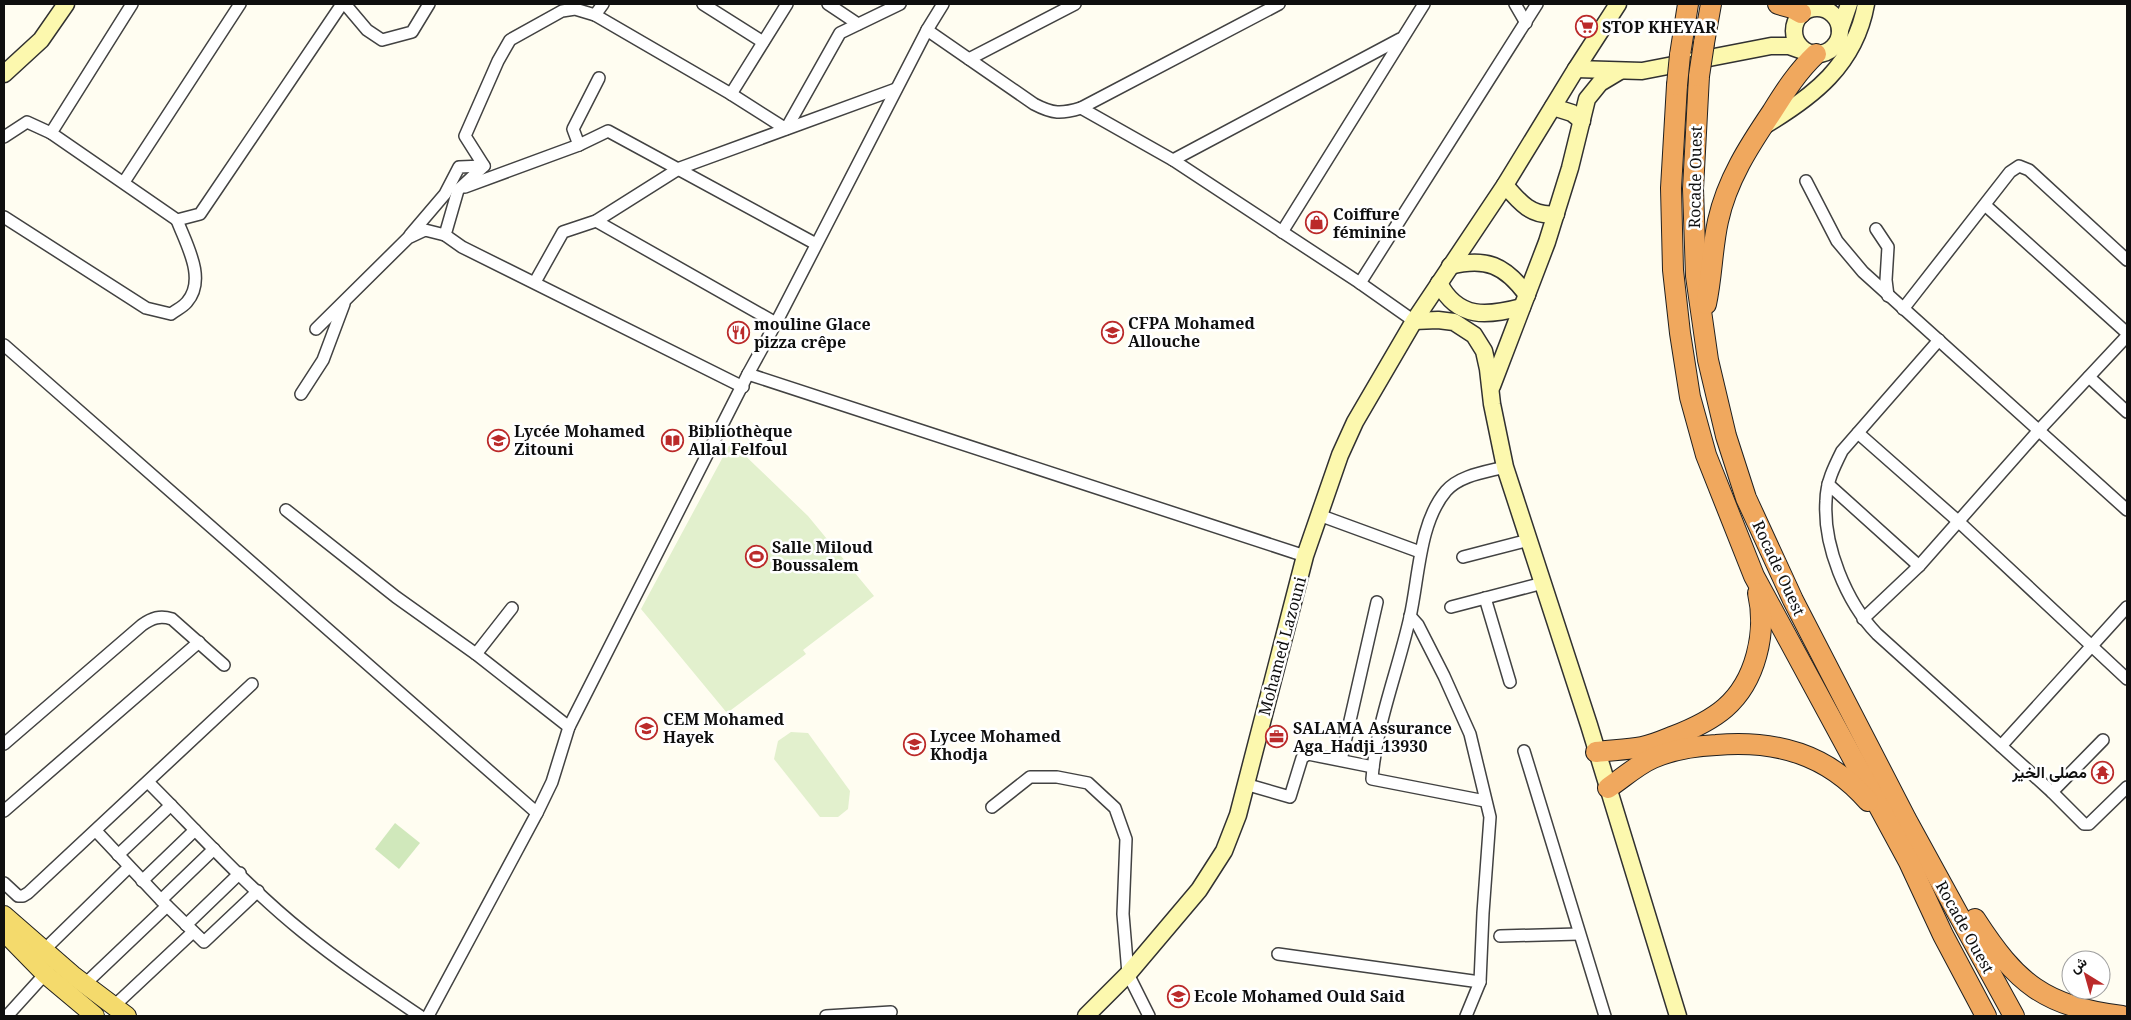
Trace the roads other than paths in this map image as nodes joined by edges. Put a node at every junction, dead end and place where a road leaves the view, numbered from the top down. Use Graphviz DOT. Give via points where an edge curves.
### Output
graph roads {
  1 [pos="66,4"];
  2 [pos="132,4"];
  3 [pos="240,4"];
  4 [pos="343,4"];
  5 [pos="429,4"];
  6 [pos="603,4"];
  7 [pos="703,4"];
  8 [pos="787,4"];
  9 [pos="830,4"];
  10 [pos="900,4"];
  11 [pos="943,4"];
  12 [pos="1075,4"];
  13 [pos="1279,4"];
  14 [pos="1424,4"];
  15 [pos="1515,4"];
  16 [pos="1537,4"];
  17 [pos="1618,4"];
  18 [pos="1688,4"];
  19 [pos="1711,4"];
  20 [pos="1778,4"];
  21 [pos="1849,4"];
  22 [pos="1866,4"];
  23 [pos="1810,13"];
  24 [pos="594,15"];
  25 [pos="1526,23"];
  26 [pos="858,24"];
  27 [pos="927,30"];
  28 [pos="1840,30"];
  29 [pos="1401,38"];
  30 [pos="763,42"];
  31 [pos="1762,47"];
  32 [pos="1811,53"];
  33 [pos="969,59"];
  34 [pos="1576,69"];
  35 [pos="1620,72"];
  36 [pos="4,74"];
  37 [pos="599,78"];
  38 [pos="896,89"];
  39 [pos="732,94"];
  40 [pos="1553,107"];
  41 [pos="1082,108"];
  42 [pos="1582,121"];
  43 [pos="1760,128"];
  44 [pos="786,129"];
  45 [pos="51,133"];
  46 [pos="4,137"];
  47 [pos="579,145"];
  48 [pos="1174,160"];
  49 [pos="484,166"];
  50 [pos="678,169"];
  51 [pos="1806,181"];
  52 [pos="124,182"];
  53 [pos="1505,185"];
  54 [pos="458,190"];
  55 [pos="1985,205"];
  56 [pos="1556,214"];
  57 [pos="4,217"];
  58 [pos="176,220"];
  59 [pos="596,221"];
  60 [pos="1876,229"];
  61 [pos="1282,232"];
  62 [pos="444,235"];
  63 [pos="408,238"];
  64 [pos="816,244"];
  65 [pos="2127,260"];
  66 [pos="1450,266"];
  67 [pos="534,282"];
  68 [pos="1360,282"];
  69 [pos="1439,283"];
  70 [pos="1888,296"];
  71 [pos="345,300"];
  72 [pos="1525,301"];
  73 [pos="1903,309"];
  74 [pos="1468,310"];
  75 [pos="1414,322"];
  76 [pos="776,323"];
  77 [pos="1461,325"];
  78 [pos="1702,326"];
  79 [pos="316,329"];
  80 [pos="2127,335"];
  81 [pos="1939,340"];
  82 [pos="4,345"];
  83 [pos="748,374"];
  84 [pos="2089,377"];
  85 [pos="743,387"];
  86 [pos="1490,391"];
  87 [pos="301,394"];
  88 [pos="2127,412"];
  89 [pos="2040,429"];
  90 [pos="1858,432"];
  91 [pos="1505,467"];
  92 [pos="1828,484"];
  93 [pos="286,510"];
  94 [pos="2127,510"];
  95 [pos="1319,515"];
  96 [pos="1959,522"];
  97 [pos="1529,540"];
  98 [pos="1420,552"];
  99 [pos="1305,556"];
  100 [pos="1463,557"];
  101 [pos="1919,566"];
  102 [pos="1754,576"];
  103 [pos="1543,583"];
  104 [pos="1485,598"];
  105 [pos="1377,602"];
  106 [pos="1451,607"];
  107 [pos="2127,607"];
  108 [pos="512,608"];
  109 [pos="1410,616"];
  110 [pos="1863,619"];
  111 [pos="199,642"];
  112 [pos="2092,646"];
  113 [pos="476,654"];
  114 [pos="224,665"];
  115 [pos="2127,679"];
  116 [pos="1510,682"];
  117 [pos="252,684"];
  118 [pos="1589,725"];
  119 [pos="569,727"];
  120 [pos="2103,740"];
  121 [pos="4,744"];
  122 [pos="2001,746"];
  123 [pos="1625,748"];
  124 [pos="1524,751"];
  125 [pos="1596,752"];
  126 [pos="1341,760"];
  127 [pos="1373,767"];
  128 [pos="148,782"];
  129 [pos="1245,784"];
  130 [pos="2127,787"];
  131 [pos="1608,788"];
  132 [pos="2052,792"];
  133 [pos="1485,801"];
  134 [pos="172,806"];
  135 [pos="992,807"];
  136 [pos="4,811"];
  137 [pos="537,813"];
  138 [pos="1889,825"];
  139 [pos="96,830"];
  140 [pos="195,830"];
  141 [pos="1912,830"];
  142 [pos="214,849"];
  143 [pos="118,855"];
  144 [pos="129,867"];
  145 [pos="240,873"];
  146 [pos="142,880"];
  147 [pos="4,883"];
  148 [pos="258,891"];
  149 [pos="164,903"];
  150 [pos="4,916"];
  151 [pos="190,929"];
  152 [pos="4,932"];
  153 [pos="1579,934"];
  154 [pos="1500,936"];
  155 [pos="44,950"];
  156 [pos="1278,954"];
  157 [pos="45,974"];
  158 [pos="1128,974"];
  159 [pos="1480,982"];
  160 [pos="85,984"];
  161 [pos="120,1011"];
  162 [pos="891,1012"];
  163 [pos="8,1016"];
  164 [pos="95,1016"];
  165 [pos="420,1016"];
  166 [pos="428,1016"];
  167 [pos="826,1016"];
  168 [pos="1086,1016"];
  169 [pos="1149,1016"];
  170 [pos="1466,1016"];
  171 [pos="1605,1016"];
  172 [pos="1678,1016"];
  173 [pos="1986,1016"];
  174 [pos="2014,1016"];
  175 [pos="2122,1016"];
  1 -- 36 [label="main road" via="41,40"];
  2 -- 45 [label="street"];
  3 -- 52 [label="street"];
  4 -- 5 [label="street" via="367,30 382,40 412,32"];
  4 -- 58 [label="street" via="200,214"];
  6 -- 24 [label="street"];
  7 -- 30 [label="street"];
  8 -- 30 [label="street"];
  9 -- 26 [label="street"];
  10 -- 26 [label="street"];
  11 -- 27 [label="street"];
  12 -- 33 [label="street"];
  13 -- 41 [label="street"];
  14 -- 29 [label="street"];
  15 -- 25 [label="street"];
  16 -- 25 [label="street"];
  17 -- 34 [label="main road, Mohamed Lazouni"];
  18 -- 102 [label="highway, Rocade Ouest, bridge" via="1677,85 1670,214 1674,285 1690,396 1706,455"];
  19 -- 78 [label="highway, Rocade Ouest, bridge" via="1699,76 1693,189 1696,276"];
  20 -- 23 [label="highway"];
  21 -- 28 [label="main road"];
  22 -- 43 [label="main road" via="1854,41 1841,65 1805,99"];
  23 -- 28 [label="main road" via="1832,13"];
  23 -- 31 [label="main road" via="1776,41"];
  23 -- 32 [label="main road" via="1797,43"];
  24 -- 39 [label="street"];
  24 -- 49 [label="street" via="576,9 562,11 510,40 465,136"];
  25 -- 68 [label="street"];
  26 -- 44 [label="street" via="840,33"];
  27 -- 33 [label="street"];
  27 -- 38 [label="street"];
  28 -- 32 [label="main road" via="1839,37 1828,51"];
  29 -- 48 [label="street"];
  29 -- 61 [label="street"];
  30 -- 39 [label="street"];
  31 -- 32 [label="main road" via="1789,46"];
  31 -- 35 [label="main road" via="1658,69"];
  32 -- 43 [label="highway"];
  33 -- 41 [label="street" via="1049,112"];
  34 -- 35 [label="main road"];
  34 -- 40 [label="main road, Mohamed Lazouni"];
  35 -- 42 [label="main road" via="1590,93"];
  37 -- 47 [label="street" via="573,129"];
  38 -- 44 [label="street"];
  38 -- 64 [label="street"];
  39 -- 44 [label="street"];
  40 -- 42 [label="main road" via="1572,112"];
  40 -- 53 [label="main road, Mohamed Lazouni"];
  41 -- 48 [label="street"];
  42 -- 56 [label="main road"];
  43 -- 78 [label="highway" via="1736,171 1722,207"];
  44 -- 50 [label="street"];
  45 -- 46 [label="street" via="27,122"];
  45 -- 52 [label="street"];
  47 -- 50 [label="street" via="608,131"];
  47 -- 54 [label="street"];
  48 -- 61 [label="street"];
  49 -- 54 [label="street"];
  49 -- 63 [label="street" via="459,167 445,194"];
  50 -- 59 [label="street"];
  50 -- 64 [label="street"];
  51 -- 70 [label="street" via="1837,241"];
  52 -- 58 [label="street"];
  53 -- 56 [label="main road" via="1530,210"];
  53 -- 66 [label="main road, Mohamed Lazouni"];
  54 -- 62 [label="street"];
  55 -- 65 [label="street" via="2014,168 2025,167"];
  55 -- 73 [label="street"];
  55 -- 80 [label="street"];
  56 -- 72 [label="main road"];
  57 -- 58 [label="street" via="146,308 171,314 187,303 195,290 195,266"];
  59 -- 67 [label="street" via="563,232"];
  59 -- 76 [label="street"];
  60 -- 70 [label="street" via="1888,247"];
  61 -- 68 [label="street"];
  62 -- 63 [label="street" via="425,230"];
  62 -- 67 [label="street"];
  63 -- 71 [label="street"];
  64 -- 76 [label="street"];
  66 -- 69 [label="main road, Mohamed Lazouni"];
  66 -- 72 [label="main road" via="1472,262 1496,266 1508,273"];
  67 -- 85 [label="street"];
  68 -- 75 [label="street"];
  69 -- 74 [label="main road" via="1451,300"];
  69 -- 75 [label="main road, Mohamed Lazouni"];
  70 -- 73 [label="street"];
  71 -- 79 [label="street"];
  71 -- 87 [label="street" via="323,360"];
  72 -- 74 [label="main road" via="1496,314"];
  72 -- 86 [label="main road"];
  73 -- 81 [label="street"];
  74 -- 77 [label="main road"];
  75 -- 77 [label="main road" via="1447,320"];
  75 -- 95 [label="main road, Mohamed Lazouni" via="1355,422"];
  76 -- 83 [label="street"];
  77 -- 86 [label="main road" via="1474,335 1484,351"];
  78 -- 141 [label="highway, Rocade Ouest" via="1723,428 1746,498 1792,600"];
  80 -- 84 [label="street"];
  81 -- 89 [label="street"];
  81 -- 90 [label="street"];
  82 -- 137 [label="street"];
  83 -- 85 [label="street"];
  83 -- 99 [label="street"];
  84 -- 88 [label="street"];
  84 -- 89 [label="street"];
  85 -- 119 [label="street"];
  86 -- 91 [label="main road"];
  89 -- 94 [label="street"];
  89 -- 96 [label="street"];
  90 -- 92 [label="street" via="1842,451"];
  90 -- 96 [label="street"];
  91 -- 97 [label="main road"];
  91 -- 98 [label="street" via="1468,477 1447,490 1436,507"];
  92 -- 101 [label="street"];
  92 -- 110 [label="street" via="1827,525 1833,553 1842,579"];
  93 -- 113 [label="street" via="396,597"];
  95 -- 98 [label="street"];
  95 -- 99 [label="main road, Mohamed Lazouni"];
  96 -- 101 [label="street"];
  96 -- 112 [label="street"];
  97 -- 100 [label="street"];
  97 -- 103 [label="main road"];
  98 -- 109 [label="street"];
  99 -- 129 [label="main road, Mohamed Lazouni"];
  101 -- 110 [label="street"];
  102 -- 123 [label="highway" via="1761,614 1759,647 1737,696 1717,714 1688,730 1642,747"];
  102 -- 138 [label="highway, Rocade Ouest"];
  103 -- 104 [label="street"];
  103 -- 118 [label="main road"];
  104 -- 106 [label="street"];
  104 -- 116 [label="street"];
  105 -- 126 [label="street"];
  107 -- 112 [label="street"];
  108 -- 113 [label="street"];
  109 -- 127 [label="street"];
  109 -- 133 [label="street" via="1418,625 1444,676 1470,734"];
  110 -- 122 [label="street"];
  111 -- 114 [label="street"];
  111 -- 121 [label="street" via="172,619 156,617 148,620"];
  111 -- 136 [label="street"];
  112 -- 115 [label="street"];
  112 -- 122 [label="street"];
  113 -- 119 [label="street"];
  117 -- 128 [label="street"];
  118 -- 123 [label="main road" via="1610,742"];
  118 -- 125 [label="main road"];
  119 -- 137 [label="street" via="552,782"];
  120 -- 132 [label="street"];
  122 -- 132 [label="street"];
  123 -- 125 [label="highway"];
  124 -- 153 [label="street"];
  125 -- 131 [label="main road"];
  126 -- 127 [label="street"];
  126 -- 129 [label="street" via="1304,755 1290,797"];
  127 -- 133 [label="street" via="1372,779"];
  128 -- 134 [label="street"];
  128 -- 139 [label="street"];
  129 -- 158 [label="main road, Mohamed Lazouni" via="1238,815 1224,851 1199,890"];
  130 -- 132 [label="street" via="2089,824 2084,824"];
  131 -- 138 [label="highway" via="1652,759 1684,747 1759,744 1802,754 1836,772 1862,794"];
  131 -- 172 [label="main road"];
  133 -- 159 [label="street" via="1490,817"];
  134 -- 140 [label="street"];
  134 -- 143 [label="street"];
  135 -- 158 [label="street" via="1030,777 1057,777 1088,783 1115,808 1126,839 1123,914"];
  137 -- 166 [label="street"];
  138 -- 173 [label="highway, Rocade Ouest"];
  139 -- 143 [label="street"];
  139 -- 147 [label="street" via="23,896 18,896"];
  140 -- 142 [label="street"];
  140 -- 146 [label="street"];
  141 -- 174 [label="highway, Rocade Ouest"];
  141 -- 175 [label="highway" via="2015,973 2044,994 2073,1008"];
  142 -- 145 [label="street"];
  142 -- 149 [label="street"];
  143 -- 144 [label="street"];
  144 -- 146 [label="street"];
  144 -- 155 [label="street"];
  145 -- 148 [label="street"];
  145 -- 151 [label="street"];
  146 -- 149 [label="street"];
  148 -- 151 [label="street" via="208,940 201,940"];
  148 -- 165 [label="street" via="364,979"];
  149 -- 151 [label="street"];
  149 -- 160 [label="street"];
  150 -- 155 [label="main road"];
  151 -- 161 [label="street"];
  152 -- 157 [label="main road"];
  153 -- 154 [label="street"];
  153 -- 171 [label="street"];
  155 -- 160 [label="main road"];
  156 -- 159 [label="street"];
  157 -- 163 [label="street"];
  157 -- 164 [label="main road"];
  158 -- 168 [label="main road, Mohamed Lazouni"];
  158 -- 169 [label="street"];
  159 -- 170 [label="street"];
  160 -- 161 [label="main road"];
  162 -- 167 [label="street"];
}
